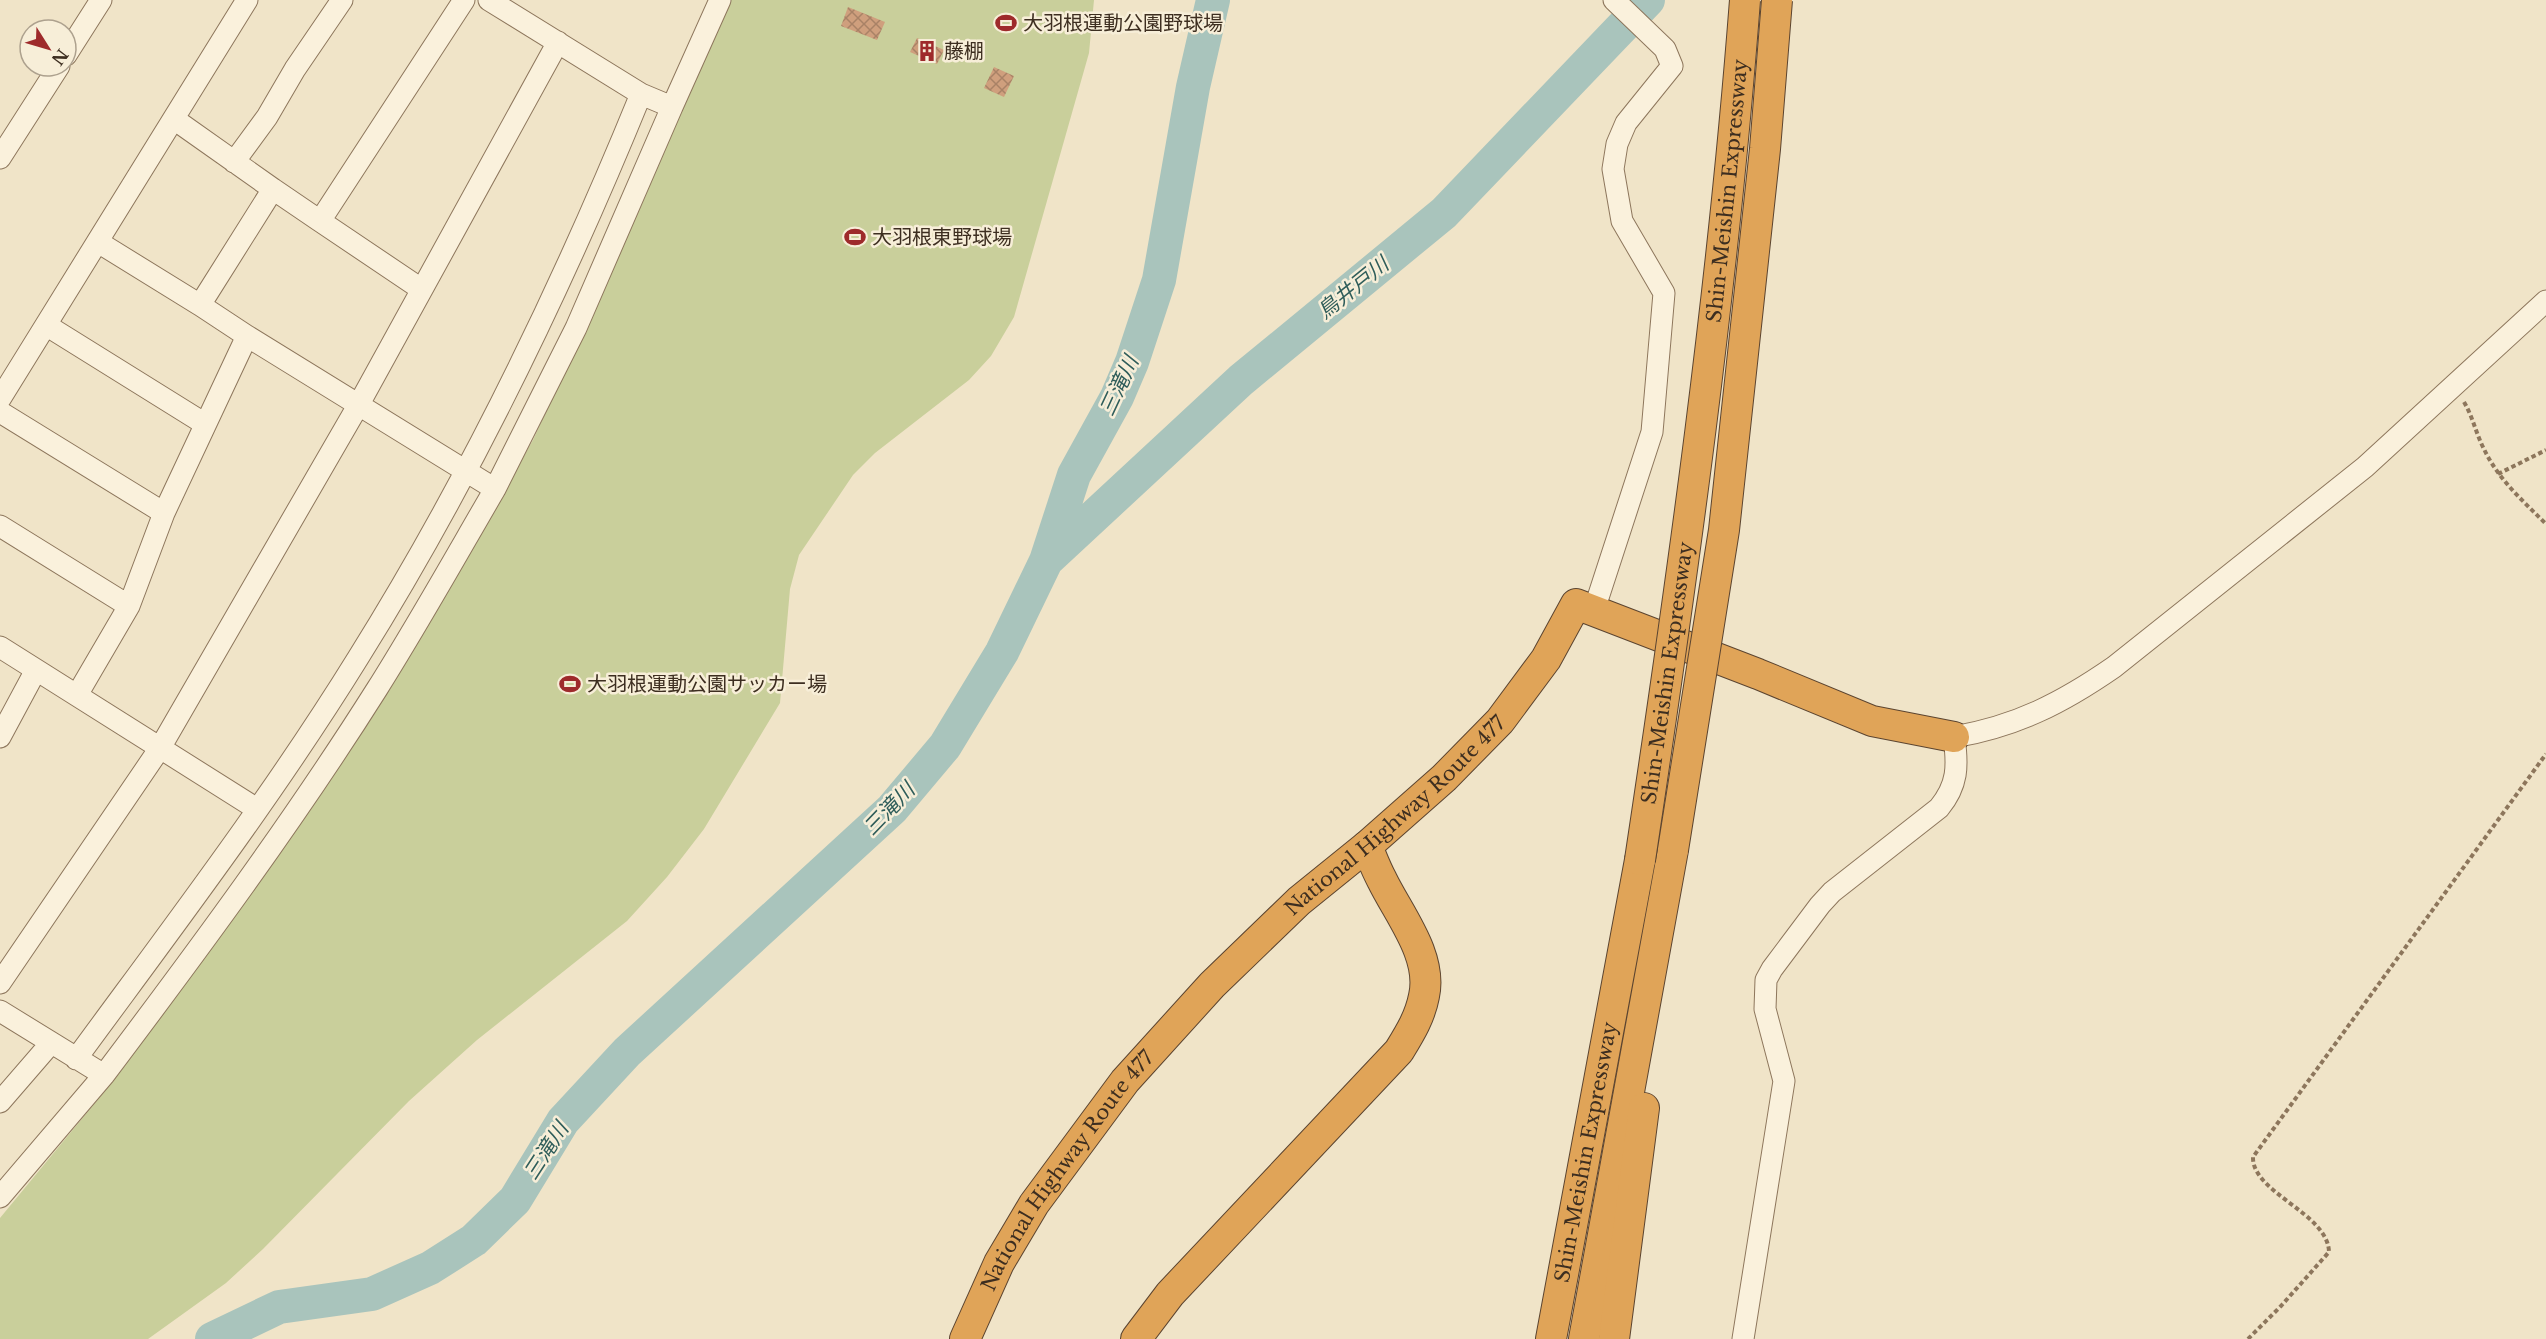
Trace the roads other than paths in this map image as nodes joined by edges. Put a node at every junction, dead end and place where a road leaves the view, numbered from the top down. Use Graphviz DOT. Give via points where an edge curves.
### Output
graph roads {
  1 [pos="101,0"];
  2 [pos="247,0"];
  3 [pos="342,0"];
  4 [pos="464,0"];
  5 [pos="489,0"];
  6 [pos="720,0"];
  7 [pos="1614,0"];
  8 [pos="1745,0"];
  9 [pos="1777,0"];
  10 [pos="78,36"];
  11 [pos="558,42"];
  12 [pos="51,78"];
  13 [pos="641,94"];
  14 [pos="672,107"];
  15 [pos="174,119"];
  16 [pos="0,158"];
  17 [pos="234,162"];
  18 [pos="273,189"];
  19 [pos="320,221"];
  20 [pos="98,242"];
  21 [pos="421,289"];
  22 [pos="2546,301"];
  23 [pos="200,305"];
  24 [pos="46,325"];
  25 [pos="248,336"];
  26 [pos="0,399"];
  27 [pos="359,404"];
  28 [pos="0,412"];
  29 [pos="205,424"];
  30 [pos="468,471"];
  31 [pos="495,489"];
  32 [pos="164,513"];
  33 [pos="0,526"];
  34 [pos="129,606"];
  35 [pos="1593,610"];
  36 [pos="0,647"];
  37 [pos="36,670"];
  38 [pos="77,695"];
  39 [pos="0,737"];
  40 [pos="1954,737"];
  41 [pos="160,748"];
  42 [pos="257,809"];
  43 [pos="1367,846"];
  44 [pos="1665,896"];
  45 [pos="0,983"];
  46 [pos="0,1011"];
  47 [pos="51,1043"];
  48 [pos="76,1059"];
  49 [pos="104,1075"];
  50 [pos="0,1102"];
  51 [pos="0,1197"];
  52 [pos="965,1339"];
  53 [pos="1136,1339"];
  54 [pos="1549,1339"];
  55 [pos="1584,1339"];
  56 [pos="1614,1339"];
  57 [pos="1743,1339"];
  1 -- 10 [label="street"];
  2 -- 15 [label="street"];
  3 -- 17 [label="street"];
  4 -- 19 [label="street"];
  5 -- 11 [label="street"];
  6 -- 14 [label="street"];
  7 -- 35 [label="street" via="1665,49 1672,66 1626,123 1613,168 1622,220 1664,293 1652,432"];
  8 -- 54 [label="highway, Shin-Meishin Expressway, bridge" via="1732,164 1684,570 1640,860"];
  9 -- 44 [label="highway, Shin-Meishin Expressway, bridge" via="1724,530"];
  11 -- 13 [label="street"];
  11 -- 21 [label="street"];
  12 -- 16 [label="street"];
  13 -- 14 [label="street"];
  13 -- 30 [label="street" via="553,301"];
  14 -- 31 [label="street" via="576,328"];
  15 -- 17 [label="street"];
  15 -- 20 [label="street"];
  17 -- 18 [label="street"];
  18 -- 19 [label="street"];
  18 -- 23 [label="street"];
  19 -- 21 [label="street"];
  20 -- 23 [label="street"];
  20 -- 24 [label="street"];
  21 -- 27 [label="street"];
  22 -- 40 [label="street" via="2365,467 2114,667 2036,714 1987,731"];
  23 -- 25 [label="street"];
  24 -- 26 [label="street"];
  24 -- 29 [label="street"];
  25 -- 27 [label="street"];
  25 -- 29 [label="street"];
  27 -- 30 [label="street"];
  27 -- 41 [label="street"];
  28 -- 32 [label="street"];
  29 -- 32 [label="street"];
  30 -- 31 [label="street"];
  30 -- 42 [label="street" via="357,661"];
  31 -- 49 [label="street" via="377,689 318,778"];
  32 -- 34 [label="street"];
  33 -- 34 [label="street"];
  34 -- 38 [label="street"];
  35 -- 40 [label="highway" via="1872,721"];
  35 -- 43 [label="highway, National Highway Route 477" via="1576,604 1546,659 1500,721 1444,778"];
  36 -- 37 [label="street"];
  37 -- 38 [label="street"];
  37 -- 39 [label="street"];
  38 -- 41 [label="street"];
  40 -- 57 [label="street" via="1955,782 1939,808 1832,892 1766,980 1765,1009 1784,1081"];
  41 -- 42 [label="street"];
  41 -- 45 [label="street"];
  42 -- 48 [label="street"];
  43 -- 52 [label="highway, National Highway Route 477" via="1299,901 1212,985 1125,1081 1034,1204 999,1263"];
  43 -- 53 [label="highway" via="1415,940 1423,966 1425,994 1417,1022 1399,1051 1170,1294"];
  44 -- 55 [label="highway, Shin-Meishin Expressway"];
  44 -- 56 [label="highway" via="1640,1154"];
  46 -- 47 [label="street"];
  47 -- 48 [label="street"];
  47 -- 50 [label="street"];
  48 -- 49 [label="street"];
  49 -- 51 [label="street"];
}
